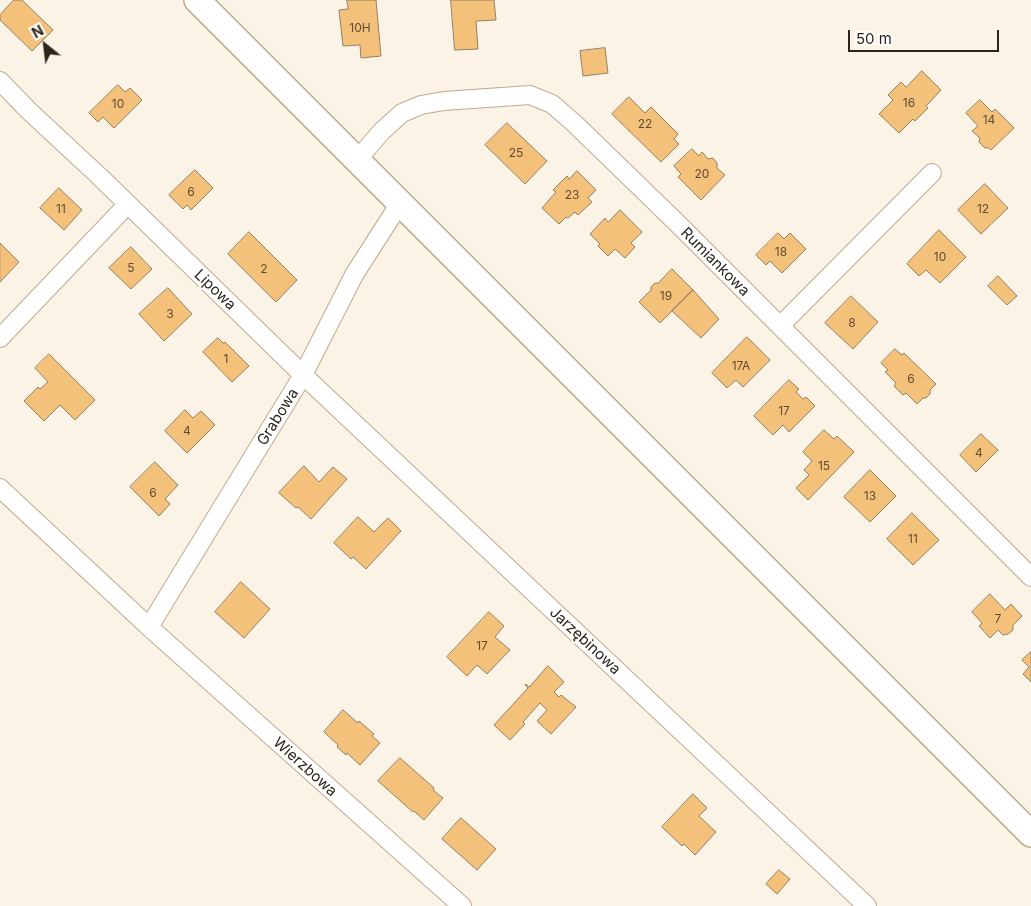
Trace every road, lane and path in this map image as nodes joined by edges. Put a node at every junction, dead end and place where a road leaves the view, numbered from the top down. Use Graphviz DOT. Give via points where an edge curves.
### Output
graph roads {
  1 [pos="197,0"];
  2 [pos="0,81"];
  3 [pos="357,160"];
  4 [pos="932,173"];
  5 [pos="400,203"];
  6 [pos="128,204"];
  7 [pos="780,326"];
  8 [pos="0,338"];
  9 [pos="303,375"];
  10 [pos="0,488"];
  11 [pos="1031,577"];
  12 [pos="149,627"];
  13 [pos="1031,834"];
  14 [pos="462,906"];
  15 [pos="867,906"];
  1 -- 3 [label="main road"];
  2 -- 6 [label="street, Lipowa"];
  3 -- 5 [label="main road"];
  3 -- 7 [label="street, Rumiankowa" via="402,113 421,105 530,95 552,104 575,124"];
  4 -- 7 [label="street"];
  5 -- 9 [label="street, Grabowa" via="354,275"];
  5 -- 13 [label="main road"];
  6 -- 8 [label="street"];
  6 -- 9 [label="street, Lipowa"];
  7 -- 11 [label="street, Rumiankowa"];
  9 -- 12 [label="street, Grabowa"];
  9 -- 15 [label="street, Jarzębinowa"];
  10 -- 12 [label="street, Wierzbowa"];
  12 -- 14 [label="street, Wierzbowa"];
}
